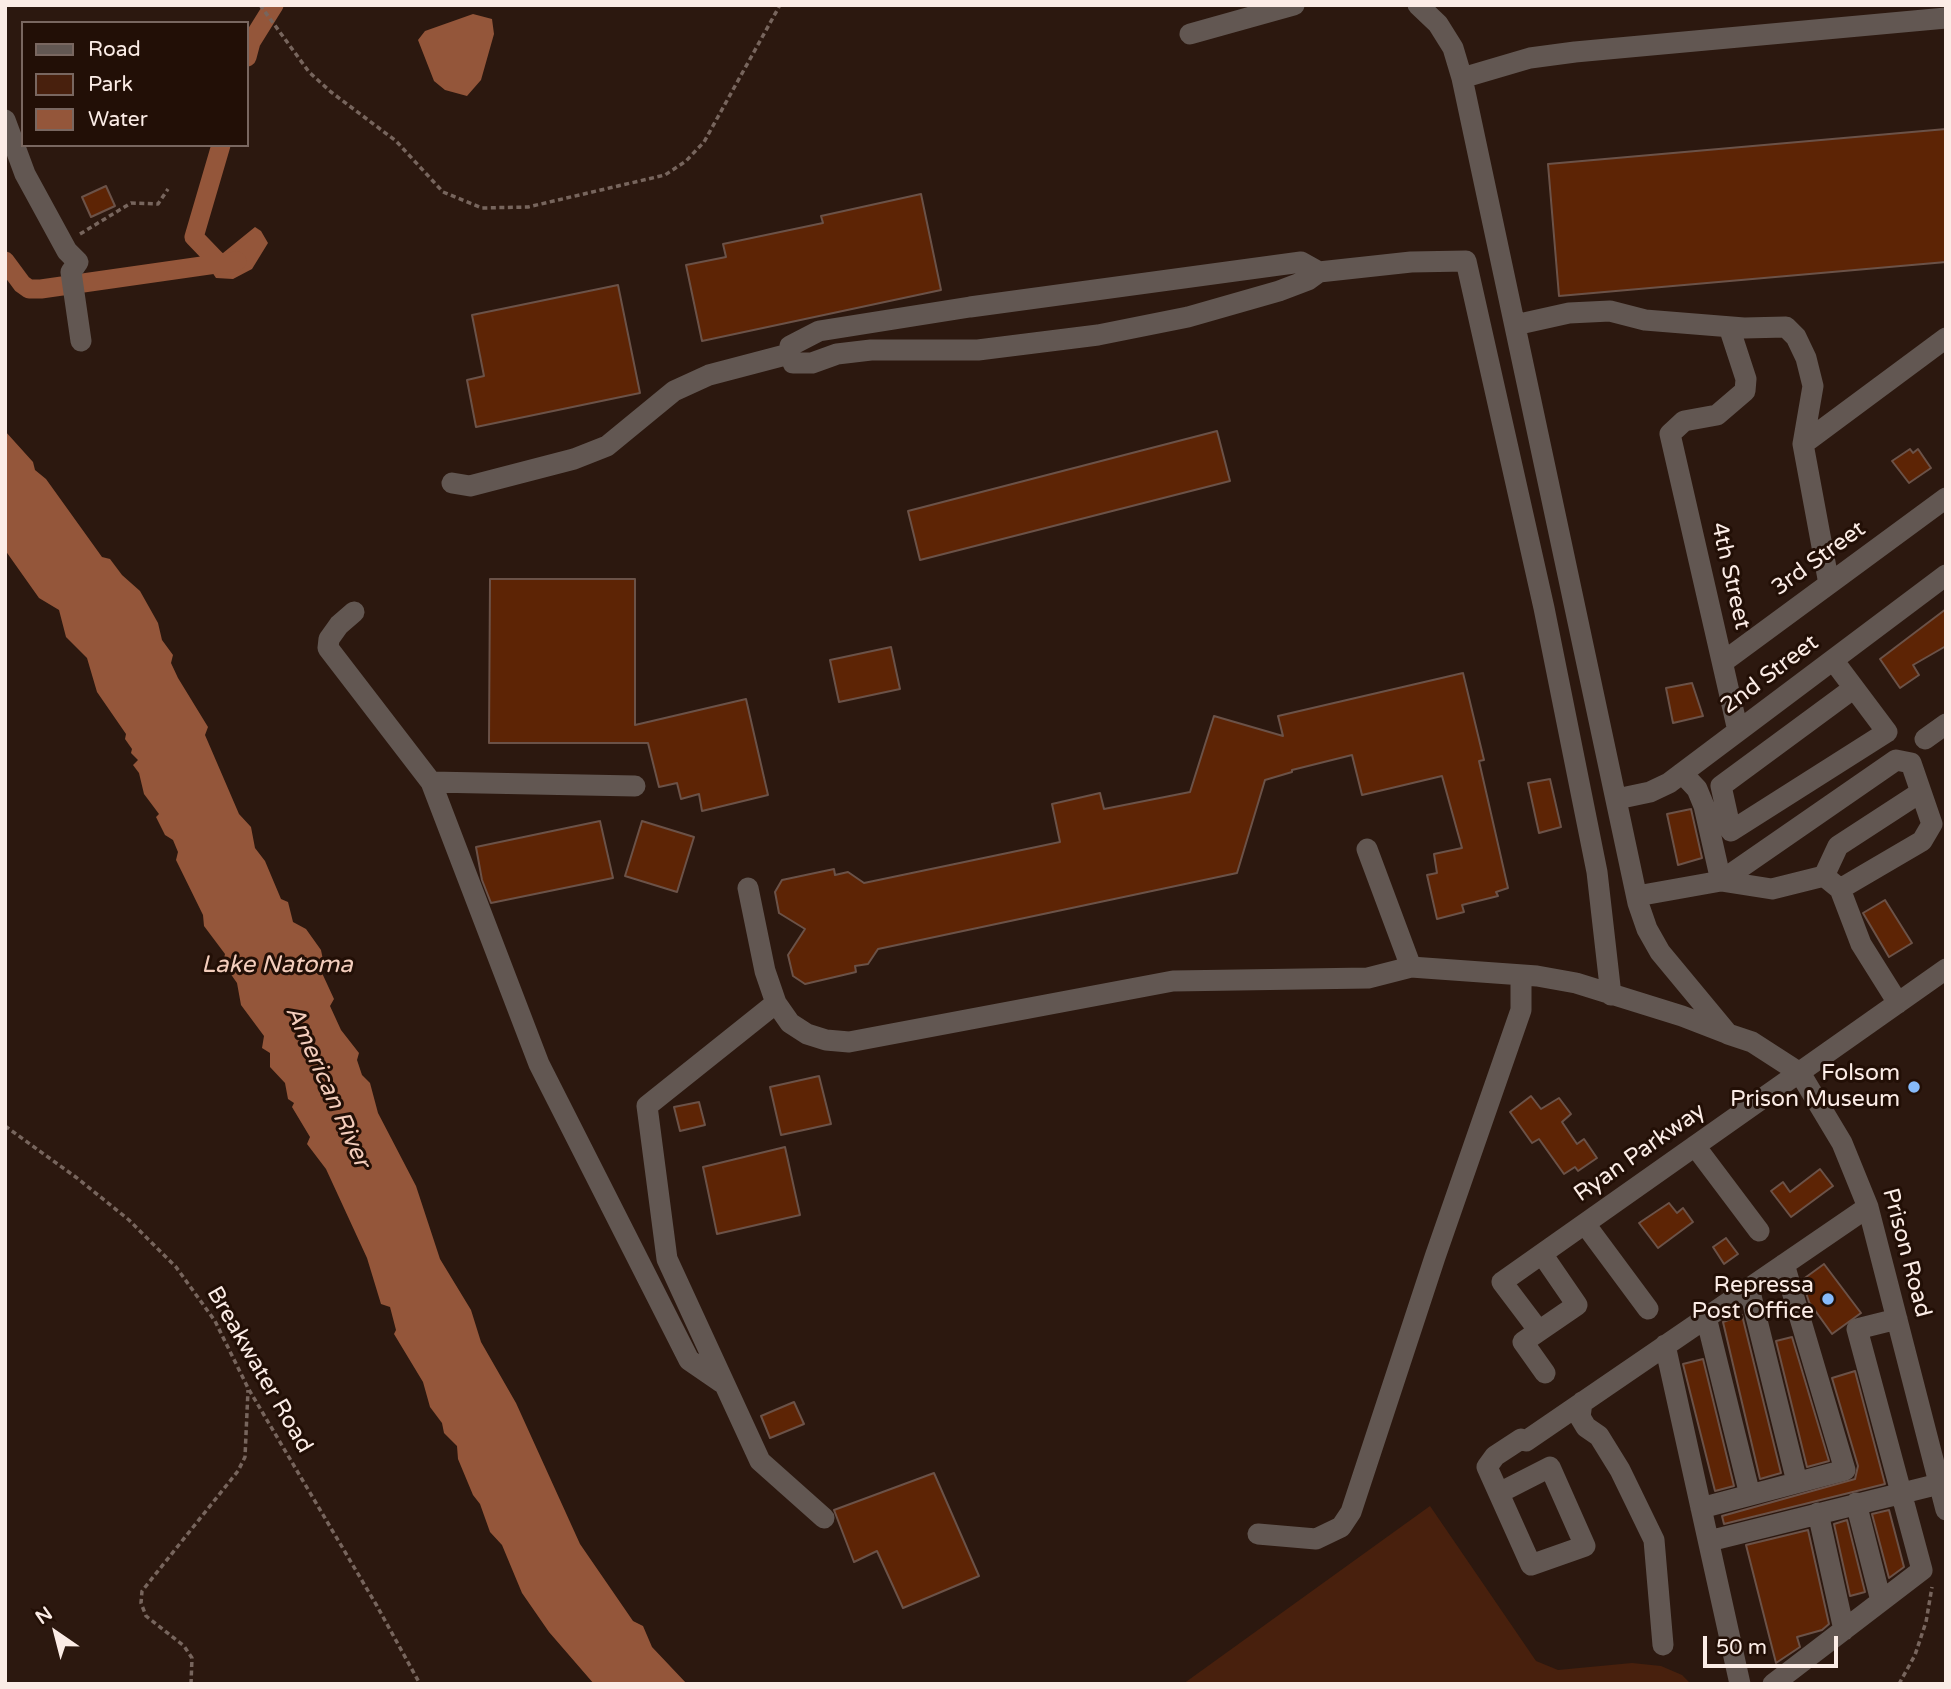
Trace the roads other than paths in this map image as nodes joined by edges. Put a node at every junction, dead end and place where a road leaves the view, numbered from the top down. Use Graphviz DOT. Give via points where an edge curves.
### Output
graph roads {
  1 [pos="1293,5"];
  2 [pos="1418,5"];
  3 [pos="1946,18"];
  4 [pos="1190,34"];
  5 [pos="1462,78"];
  6 [pos="5,120"];
  7 [pos="1319,272"];
  8 [pos="1515,326"];
  9 [pos="1729,327"];
  10 [pos="1946,338"];
  11 [pos="81,341"];
  12 [pos="789,355"];
  13 [pos="1803,444"];
  14 [pos="452,482"];
  15 [pos="1946,498"];
  16 [pos="1946,575"];
  17 [pos="1829,584"];
  18 [pos="354,612"];
  19 [pos="1833,660"];
  20 [pos="1723,662"];
  21 [pos="1854,688"];
  22 [pos="1946,724"];
  23 [pos="1738,731"];
  24 [pos="1925,740"];
  25 [pos="1682,773"];
  26 [pos="431,782"];
  27 [pos="635,786"];
  28 [pos="1921,792"];
  29 [pos="1617,799"];
  30 [pos="1367,849"];
  31 [pos="1721,881"];
  32 [pos="1832,883"];
  33 [pos="748,888"];
  34 [pos="1637,896"];
  35 [pos="1411,967"];
  36 [pos="1945,972"];
  37 [pos="1521,975"];
  38 [pos="1611,995"];
  39 [pos="776,1003"];
  40 [pos="1898,1003"];
  41 [pos="1728,1034"];
  42 [pos="1800,1073"];
  43 [pos="1695,1146"];
  44 [pos="1862,1211"];
  45 [pos="1585,1224"];
  46 [pos="1759,1231"];
  47 [pos="1542,1254"];
  48 [pos="1784,1265"];
  49 [pos="1749,1288"];
  50 [pos="1648,1309"];
  51 [pos="1706,1317"];
  52 [pos="1889,1321"];
  53 [pos="1539,1331"];
  54 [pos="1665,1345"];
  55 [pos="1545,1373"];
  56 [pos="721,1381"];
  57 [pos="1582,1402"];
  58 [pos="1797,1482"];
  59 [pos="1939,1484"];
  60 [pos="1901,1492"];
  61 [pos="1499,1493"];
  62 [pos="1750,1495"];
  63 [pos="1856,1503"];
  64 [pos="1701,1508"];
  65 [pos="1946,1510"];
  66 [pos="1818,1513"];
  67 [pos="824,1518"];
  68 [pos="1258,1534"];
  69 [pos="1709,1541"];
  70 [pos="1881,1601"];
  71 [pos="1844,1630"];
  72 [pos="1663,1645"];
  73 [pos="1740,1684"];
  74 [pos="1773,1684"];
  1 -- 4 [label="street"];
  2 -- 5 [label="street" via="1438,24 1453,48"];
  3 -- 5 [label="street" via="1564,53"];
  5 -- 8 [label="street"];
  6 -- 11 [label="street" via="25,174 63,244 78,262 71,272"];
  7 -- 12 [label="street" via="1279,291 1188,317 1098,335 978,349 871,350 812,363 793,363"];
  7 -- 12 [label="street" via="1301,262 970,307 819,331 790,346"];
  7 -- 38 [label="street" via="1466,261 1595,859"];
  8 -- 9 [label="street" via="1569,313 1610,311 1645,320"];
  8 -- 29 [label="street"];
  9 -- 13 [label="street" via="1786,327 1796,337 1813,386"];
  9 -- 20 [label="street, 4th Street" via="1746,379 1745,391 1717,415 1684,421 1670,434"];
  10 -- 13 [label="street"];
  12 -- 14 [label="street" via="709,375 674,391 607,446 574,459 470,486"];
  13 -- 17 [label="street"];
  15 -- 17 [label="street, 3rd Street"];
  16 -- 19 [label="street, 2nd Street"];
  17 -- 20 [label="street, 3rd Street"];
  18 -- 26 [label="street" via="329,639 328,648"];
  19 -- 21 [label="street"];
  19 -- 23 [label="street, 2nd Street"];
  20 -- 23 [label="street, 4th Street"];
  21 -- 21 [label="street" via="1887,732 1731,831 1721,786"];
  22 -- 24 [label="street"];
  23 -- 25 [label="street, 2nd Street"];
  25 -- 29 [label="street, 2nd Street" via="1650,792"];
  25 -- 31 [label="street" via="1697,789 1704,806"];
  26 -- 27 [label="street"];
  26 -- 56 [label="street" via="539,1064 689,1360"];
  28 -- 31 [label="street" via="1911,763 1896,760"];
  28 -- 32 [label="street" via="1838,846"];
  28 -- 32 [label="street" via="1932,824 1922,841"];
  29 -- 34 [label="street"];
  30 -- 35 [label="street"];
  31 -- 32 [label="street" via="1772,889"];
  31 -- 34 [label="street"];
  32 -- 40 [label="street" via="1861,944"];
  33 -- 39 [label="street"];
  34 -- 41 [label="street" via="1660,952"];
  35 -- 37 [label="street"];
  35 -- 39 [label="street" via="1368,978 1173,981 849,1042 807,1034 790,1023"];
  36 -- 40 [label="street, Ryan Parkway"];
  37 -- 38 [label="street" via="1577,983"];
  37 -- 68 [label="street" via="1521,1010 1351,1512 1341,1527 1316,1539"];
  38 -- 41 [label="street"];
  39 -- 56 [label="street" via="647,1106 667,1259"];
  40 -- 42 [label="street, Ryan Parkway"];
  41 -- 42 [label="street" via="1752,1042"];
  42 -- 43 [label="street, Ryan Parkway"];
  42 -- 44 [label="street, Prison Road" via="1856,1173"];
  43 -- 45 [label="street, Ryan Parkway"];
  43 -- 46 [label="street"];
  44 -- 48 [label="street"];
  44 -- 52 [label="street, Prison Road"];
  45 -- 47 [label="street, Ryan Parkway"];
  45 -- 50 [label="street"];
  47 -- 53 [label="street" via="1577,1305"];
  47 -- 53 [label="street, Ryan Parkway" via="1502,1282"];
  48 -- 49 [label="street"];
  48 -- 58 [label="street" via="1845,1470"];
  49 -- 51 [label="street"];
  49 -- 58 [label="street"];
  51 -- 54 [label="street"];
  51 -- 62 [label="street"];
  52 -- 59 [label="street, Prison Road"];
  52 -- 60 [label="street" via="1857,1329"];
  53 -- 55 [label="street" via="1523,1342"];
  54 -- 57 [label="street"];
  54 -- 64 [label="street"];
  56 -- 67 [label="street" via="760,1461"];
  57 -- 61 [label="street" via="1526,1441 1525,1449 1501,1465 1487,1467"];
  57 -- 72 [label="street" via="1580,1417 1599,1436 1620,1470 1654,1540"];
  58 -- 62 [label="street"];
  59 -- 60 [label="street"];
  59 -- 65 [label="street, Prison Road"];
  60 -- 63 [label="street"];
  60 -- 70 [label="street" via="1922,1570"];
  61 -- 61 [label="street" via="1531,1565 1585,1546 1550,1467"];
  62 -- 64 [label="street"];
  63 -- 66 [label="street"];
  63 -- 70 [label="street"];
  64 -- 69 [label="street"];
  66 -- 69 [label="street"];
  66 -- 71 [label="street"];
  69 -- 73 [label="street"];
  70 -- 71 [label="street"];
  71 -- 74 [label="street"];
}
